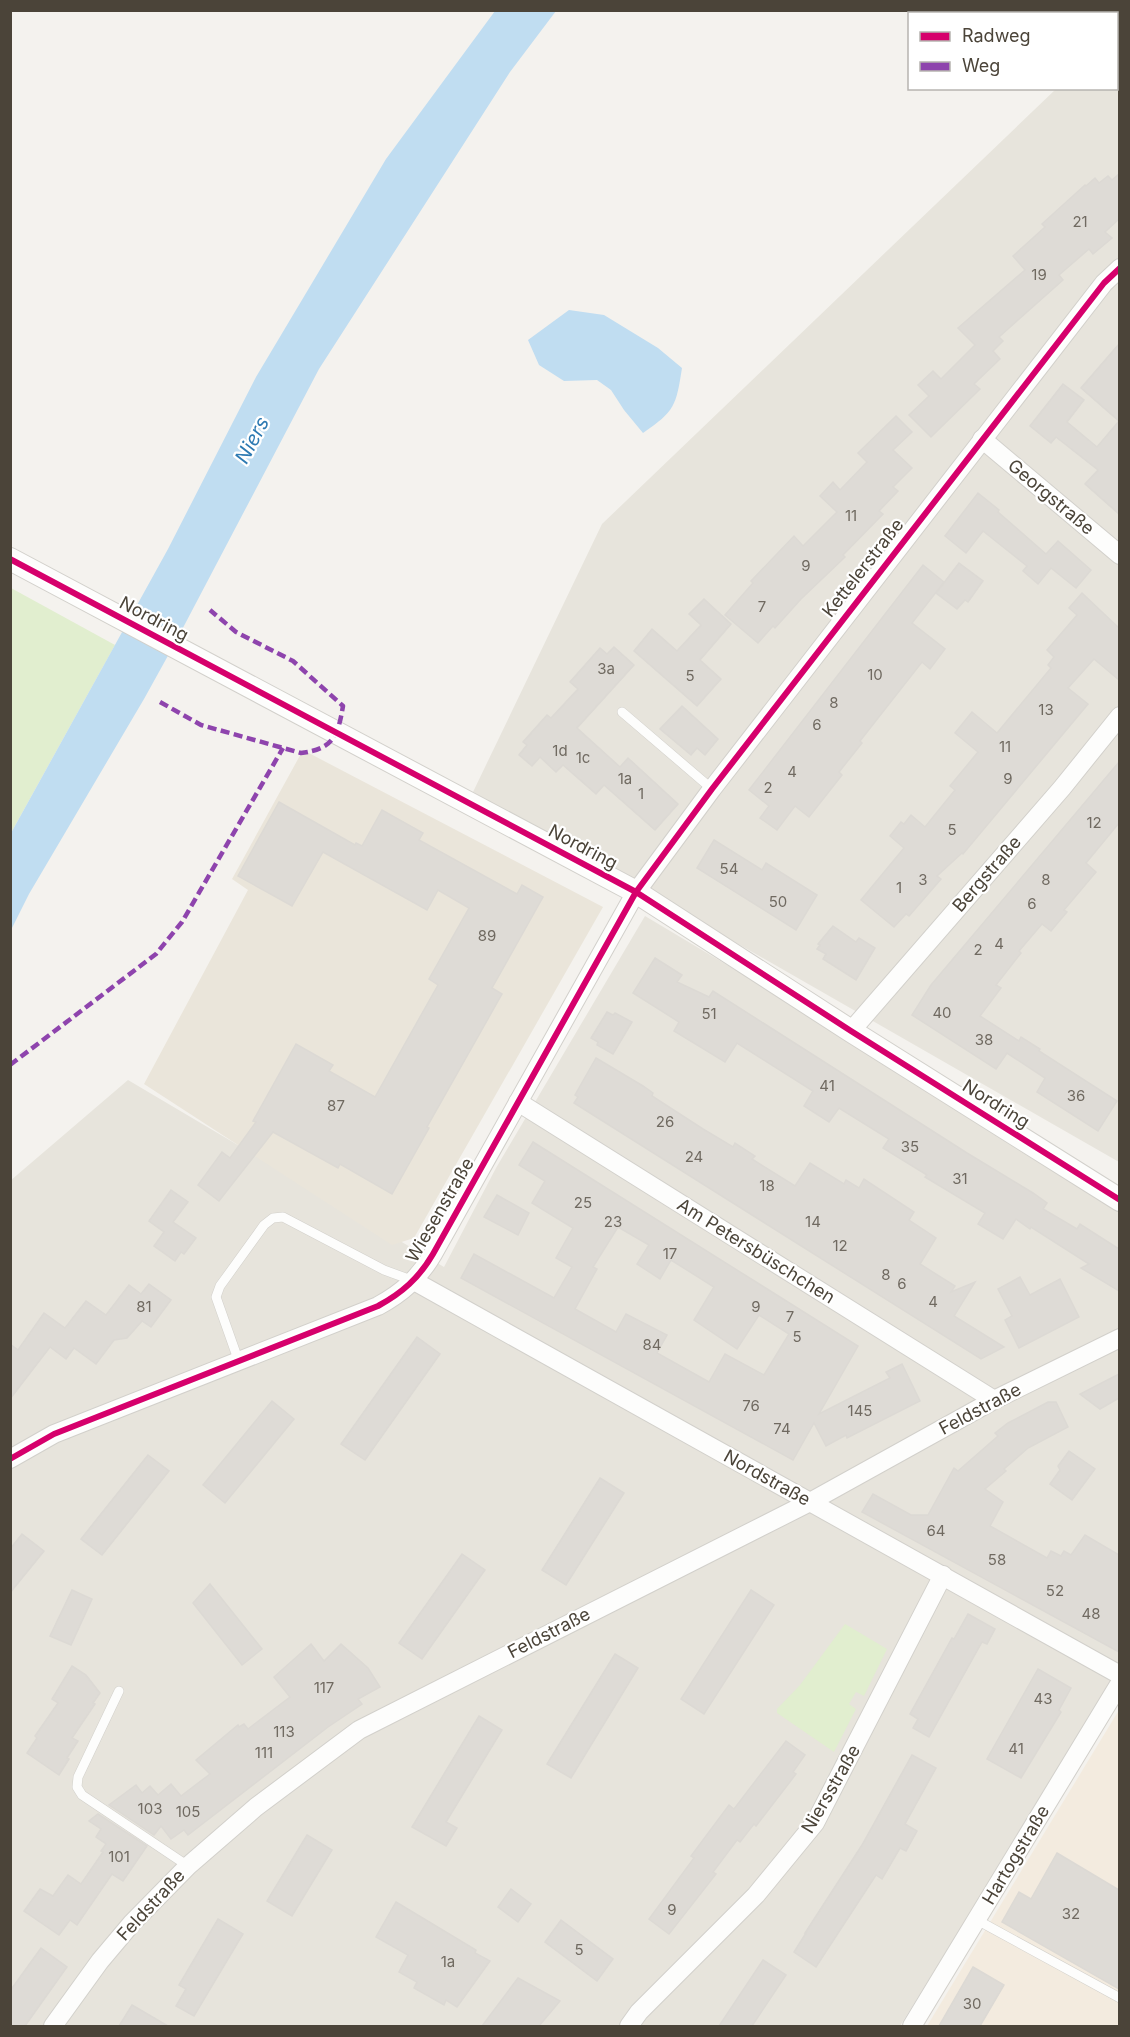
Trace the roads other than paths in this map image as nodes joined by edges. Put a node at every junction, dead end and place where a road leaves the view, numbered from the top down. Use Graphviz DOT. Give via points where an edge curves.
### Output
graph roads {
  1 [pos="1119,267"];
  2 [pos="982,439"];
  3 [pos="1119,555"];
  4 [pos="10,559"];
  5 [pos="622,712"];
  6 [pos="1119,716"];
  7 [pos="712,789"];
  8 [pos="636,892"];
  9 [pos="851,1031"];
  10 [pos="518,1102"];
  11 [pos="1119,1200"];
  12 [pos="414,1281"];
  13 [pos="1119,1338"];
  14 [pos="239,1362"];
  15 [pos="994,1400"];
  16 [pos="10,1459"];
  17 [pos="810,1502"];
  18 [pos="943,1575"];
  19 [pos="1119,1675"];
  20 [pos="1119,1683"];
  21 [pos="119,1691"];
  22 [pos="188,1866"];
  23 [pos="977,1920"];
  24 [pos="1119,1998"];
  25 [pos="53,2026"];
  26 [pos="629,2026"];
  27 [pos="912,2026"];
  1 -- 2 [label="street, Kettelerstraße"];
  2 -- 3 [label="street, Georgstraße"];
  2 -- 7 [label="street, Kettelerstraße"];
  4 -- 8 [label="street, Nordring"];
  5 -- 7 [label="lane"];
  6 -- 9 [label="street, Bergstraße" via="1062,788"];
  7 -- 8 [label="street, Kettelerstraße"];
  8 -- 9 [label="street, Nordring"];
  8 -- 10 [label="street, Wiesenstraße"];
  9 -- 11 [label="street, Nordring"];
  10 -- 12 [label="street, Wiesenstraße" via="424,1270"];
  10 -- 15 [label="street, Am Petersbüschchen"];
  12 -- 14 [label="street, Wiesenstraße" via="378,1306"];
  12 -- 14 [label="lane" via="384,1270 283,1217 273,1218 264,1225 216,1297"];
  12 -- 17 [label="street, Nordstraße"];
  13 -- 15 [label="street, Feldstraße"];
  14 -- 16 [label="street, Wiesenstraße" via="54,1434"];
  15 -- 17 [label="street, Feldstraße"];
  17 -- 18 [label="street, Nordstraße"];
  17 -- 22 [label="street, Feldstraße" via="358,1730 256,1807"];
  18 -- 19 [label="street, Nordstraße"];
  18 -- 26 [label="street, Niersstraße" via="815,1823 756,1895"];
  20 -- 23 [label="street, Hartogstraße"];
  21 -- 22 [label="lane" via="76,1787 82,1795"];
  22 -- 25 [label="street, Feldstraße" via="125,1930"];
  23 -- 24 [label="lane"];
  23 -- 27 [label="street, Hartogstraße"];
}
